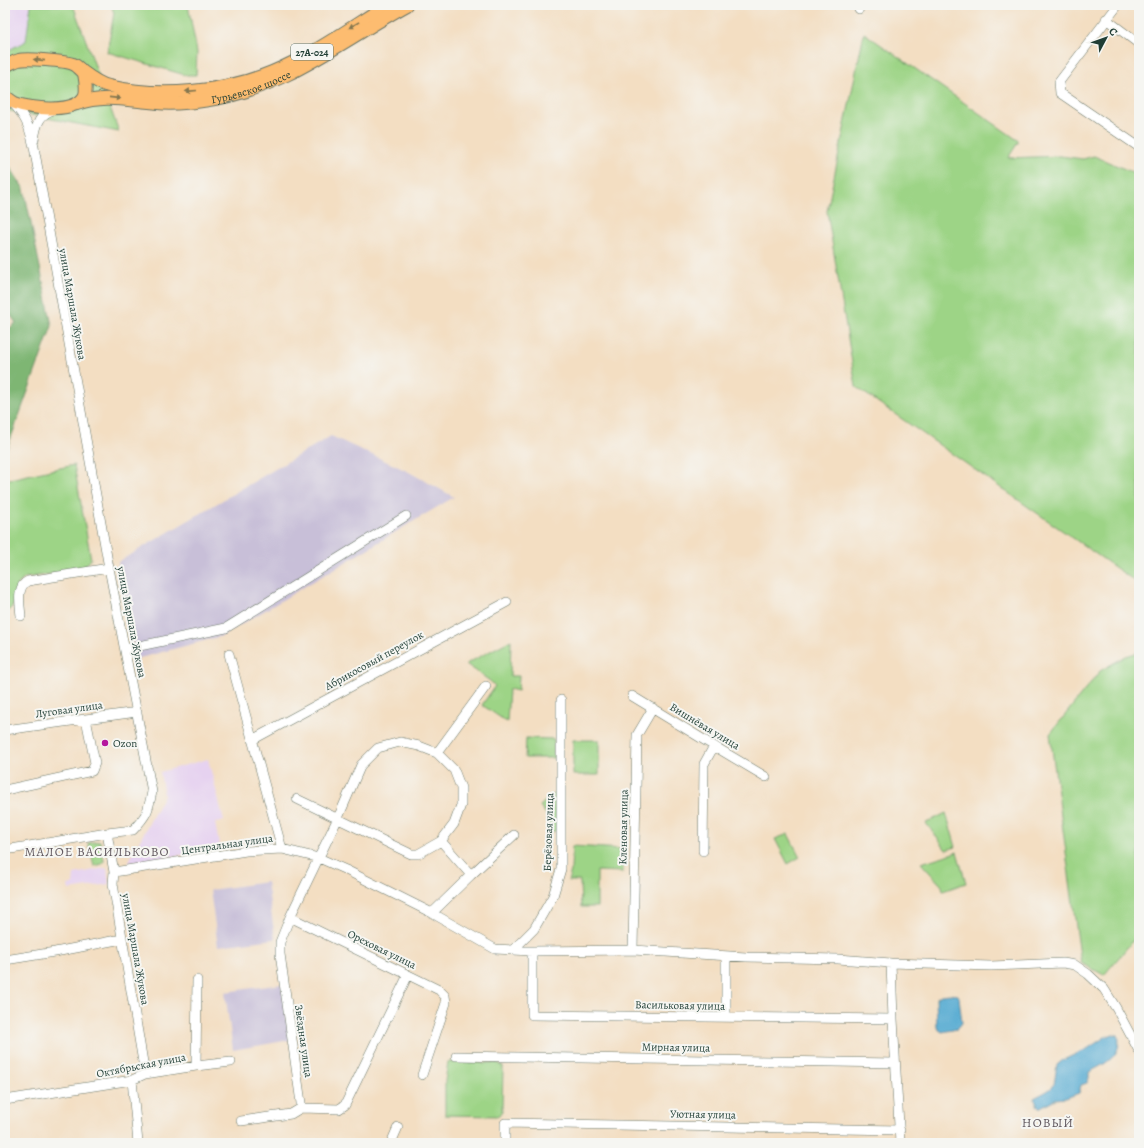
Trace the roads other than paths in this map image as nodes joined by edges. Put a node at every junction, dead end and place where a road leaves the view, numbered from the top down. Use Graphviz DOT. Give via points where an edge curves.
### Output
graph roads {
  1 [pos="387,5"];
  2 [pos="407,5"];
  3 [pos="1118,5"];
  4 [pos="1106,19"];
  5 [pos="1139,44"];
  6 [pos="7,67"];
  7 [pos="84,73"];
  8 [pos="7,97"];
  9 [pos="77,104"];
  10 [pos="61,108"];
  11 [pos="34,147"];
  12 [pos="1139,147"];
  13 [pos="406,516"];
  14 [pos="109,568"];
  15 [pos="507,602"];
  16 [pos="21,616"];
  17 [pos="125,648"];
  18 [pos="229,654"];
  19 [pos="486,686"];
  20 [pos="632,696"];
  21 [pos="561,700"];
  22 [pos="653,708"];
  23 [pos="137,712"];
  24 [pos="86,719"];
  25 [pos="5,730"];
  26 [pos="252,740"];
  27 [pos="714,746"];
  28 [pos="437,753"];
  29 [pos="766,776"];
  30 [pos="5,790"];
  31 [pos="297,799"];
  32 [pos="338,818"];
  33 [pos="107,833"];
  34 [pos="514,835"];
  35 [pos="441,841"];
  36 [pos="282,849"];
  37 [pos="5,850"];
  38 [pos="703,851"];
  39 [pos="319,858"];
  40 [pos="114,872"];
  41 [pos="471,875"];
  42 [pos="432,913"];
  43 [pos="290,917"];
  44 [pos="122,938"];
  45 [pos="512,950"];
  46 [pos="633,950"];
  47 [pos="532,951"];
  48 [pos="726,956"];
  49 [pos="5,960"];
  50 [pos="891,963"];
  51 [pos="408,975"];
  52 [pos="196,980"];
  53 [pos="726,1017"];
  54 [pos="893,1019"];
  55 [pos="1139,1051"];
  56 [pos="456,1056"];
  57 [pos="231,1062"];
  58 [pos="896,1062"];
  59 [pos="196,1066"];
  60 [pos="145,1074"];
  61 [pos="422,1075"];
  62 [pos="132,1080"];
  63 [pos="5,1100"];
  64 [pos="301,1108"];
  65 [pos="241,1121"];
  66 [pos="398,1127"];
  67 [pos="900,1130"];
  68 [pos="138,1143"];
  69 [pos="390,1143"];
  70 [pos="506,1143"];
  71 [pos="900,1143"];
  1 -- 7 [label="main road, Гурьевское шоссе / 27А-024, one-way" via="289,64 254,79 230,85 163,93 110,86"];
  9 -- 2 [label="main road, Гурьевское шоссе / 27А-024, one-way" via="92,99 110,98 160,104 193,102 254,90 295,72"];
  3 -- 4 [label="street"];
  4 -- 5 [label="street"];
  4 -- 12 [label="street" via="1059,82 1060,93"];
  7 -- 6 [label="main road, 27А-024, one-way" via="74,64 32,59 19,60"];
  7 -- 9 [label="main road" via="85,95"];
  8 -- 10 [label="main road, 27А-024" via="25,105"];
  8 -- 11 [label="street, улица Маршала Жукова" via="26,119"];
  9 -- 10 [label="main road, 27А-024"];
  10 -- 11 [label="street, улица Маршала Жукова" via="40,118"];
  11 -- 14 [label="street, улица Маршала Жукова"];
  13 -- 17 [label="street" via="226,628"];
  14 -- 16 [label="street" via="24,583 21,588"];
  14 -- 17 [label="street, улица Маршала Жукова"];
  15 -- 26 [label="street, Абрикосовый переулок"];
  17 -- 23 [label="street, улица Маршала Жукова"];
  18 -- 26 [label="street"];
  19 -- 28 [label="street"];
  20 -- 22 [label="street, Вишнёвая улица"];
  21 -- 45 [label="street, Берёзовая улица" via="561,868 553,896 534,929"];
  22 -- 27 [label="street, Вишнёвая улица"];
  22 -- 46 [label="street, Кленовая улица" via="637,735"];
  23 -- 24 [label="street, Луговая улица"];
  23 -- 33 [label="street, улица Маршала Жукова" via="152,792 148,811 133,830"];
  24 -- 25 [label="street, Луговая улица"];
  24 -- 30 [label="street" via="95,763 92,771"];
  26 -- 36 [label="street"];
  27 -- 29 [label="street, Вишнёвая улица"];
  27 -- 38 [label="street" via="704,764"];
  28 -- 32 [label="street" via="400,742 378,748 361,765"];
  28 -- 35 [label="street" via="454,770 461,788 461,805 454,824"];
  31 -- 32 [label="street"];
  32 -- 35 [label="street" via="411,854 418,854"];
  32 -- 39 [label="street"];
  33 -- 37 [label="street"];
  33 -- 40 [label="street, улица Маршала Жукова"];
  34 -- 41 [label="street"];
  35 -- 41 [label="street"];
  36 -- 39 [label="street, Центральная улица"];
  36 -- 40 [label="street, Центральная улица" via="246,851"];
  39 -- 42 [label="street, Центральная улица"];
  39 -- 43 [label="street"];
  40 -- 44 [label="street, улица Маршала Жукова" via="113,884"];
  41 -- 42 [label="street"];
  42 -- 45 [label="street, Центральная улица" via="495,949"];
  43 -- 51 [label="street, Ореховая улица"];
  43 -- 64 [label="street, Звёздная улица" via="280,942 280,954"];
  44 -- 49 [label="street"];
  44 -- 60 [label="street, улица Маршала Жукова"];
  45 -- 47 [label="street, Центральная улица"];
  46 -- 47 [label="street, Центральная улица"];
  46 -- 48 [label="street, Центральная улица"];
  47 -- 53 [label="street, Васильковая улица" via="532,1015"];
  48 -- 50 [label="street, Центральная улица"];
  48 -- 53 [label="street"];
  50 -- 54 [label="street"];
  50 -- 55 [label="street, Центральная улица" via="1075,965 1104,989"];
  51 -- 61 [label="street, Ореховая улица" via="439,990 445,996 446,1003"];
  51 -- 64 [label="street" via="345,1105 339,1109"];
  52 -- 59 [label="street, Октябрьская улица"];
  53 -- 54 [label="street, Васильковая улица"];
  54 -- 58 [label="street"];
  56 -- 58 [label="street, Мирная улица"];
  57 -- 59 [label="street"];
  58 -- 67 [label="street"];
  59 -- 60 [label="street, Октябрьская улица"];
  60 -- 62 [label="street, Октябрьская улица"];
  62 -- 63 [label="street, Октябрьская улица"];
  62 -- 68 [label="street"];
  64 -- 65 [label="street" via="291,1114"];
  66 -- 69 [label="street"];
  67 -- 70 [label="street, Уютная улица" via="505,1123"];
  67 -- 71 [label="street"];
}
